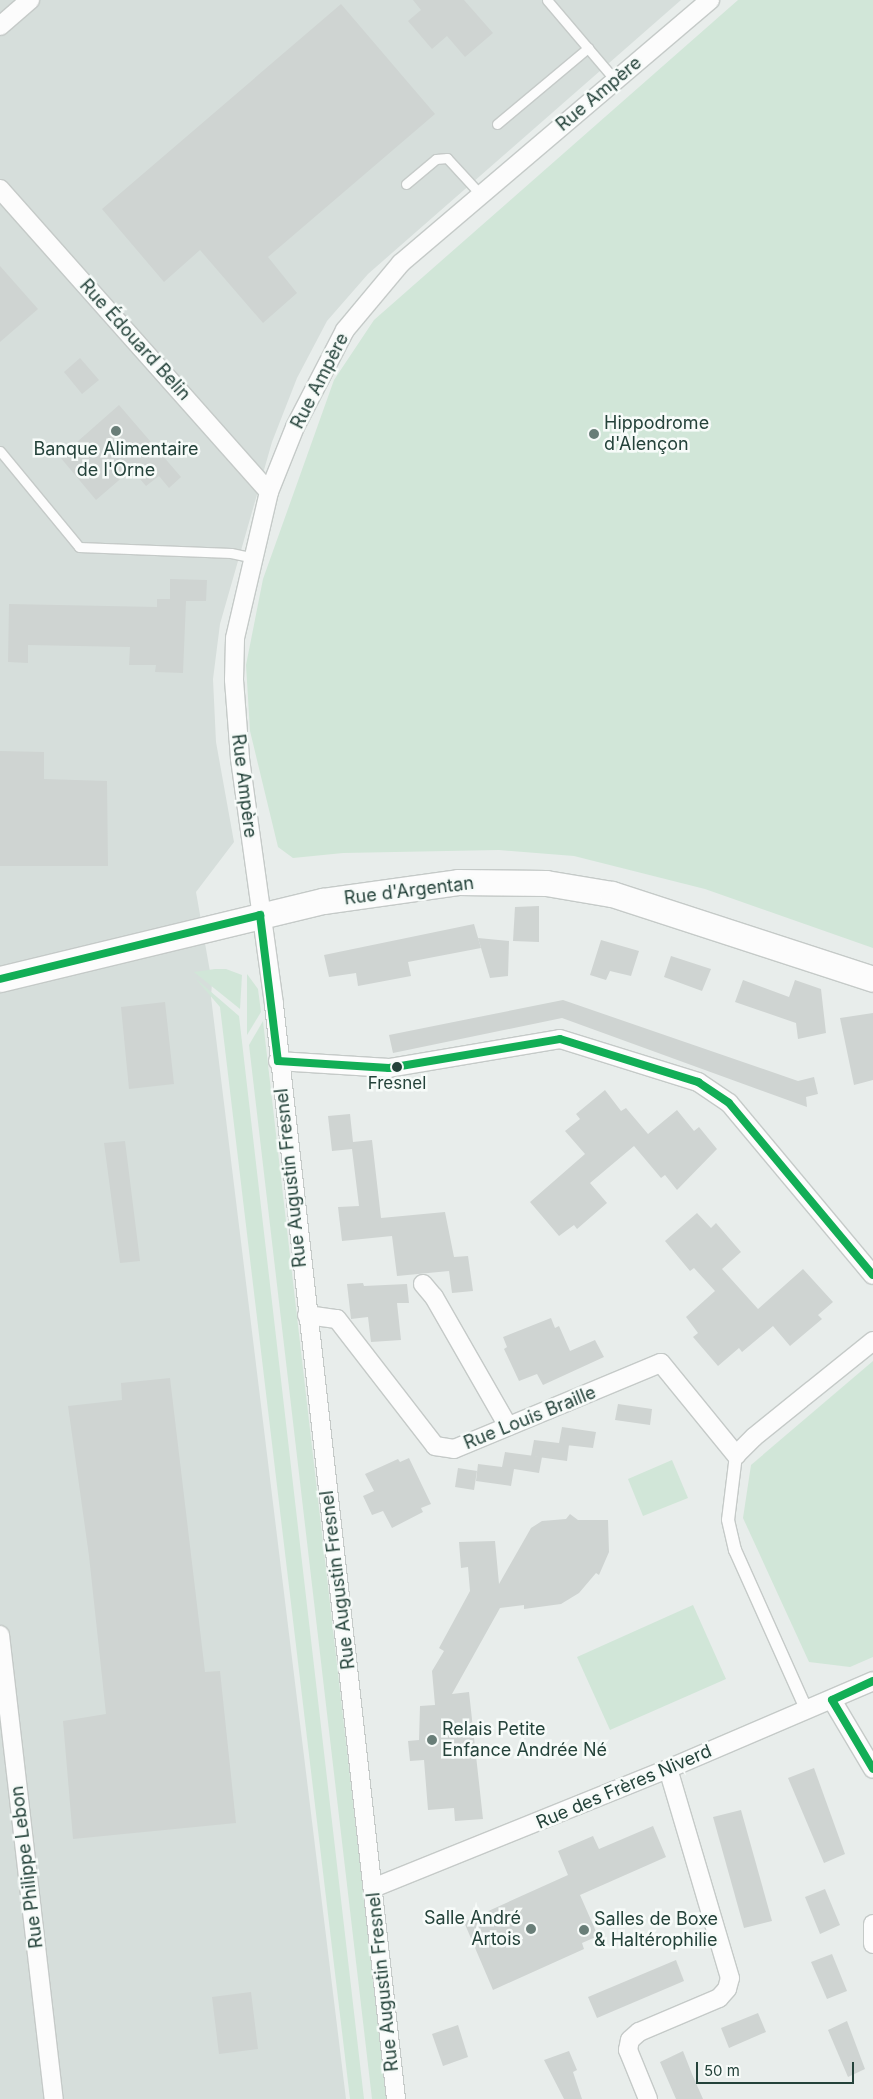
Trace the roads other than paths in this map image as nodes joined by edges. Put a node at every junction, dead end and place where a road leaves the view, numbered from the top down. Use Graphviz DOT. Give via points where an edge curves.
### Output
graph roads {
  1 [pos="30,0"];
  2 [pos="547,0"];
  3 [pos="710,0"];
  4 [pos="0,26"];
  5 [pos="588,48"];
  6 [pos="616,80"];
  7 [pos="497,124"];
  8 [pos="406,184"];
  9 [pos="0,188"];
  10 [pos="481,195"];
  11 [pos="0,451"];
  12 [pos="269,492"];
  13 [pos="254,558"];
  14 [pos="260,915"];
  15 [pos="0,979"];
  16 [pos="873,979"];
  17 [pos="278,1061"];
  18 [pos="873,1275"];
  19 [pos="423,1284"];
  20 [pos="307,1315"];
  21 [pos="873,1341"];
  22 [pos="508,1426"];
  23 [pos="736,1455"];
  24 [pos="0,1635"];
  25 [pos="873,1681"];
  26 [pos="832,1700"];
  27 [pos="806,1709"];
  28 [pos="668,1769"];
  29 [pos="873,1769"];
  30 [pos="373,1888"];
  31 [pos="873,1924"];
  32 [pos="873,1944"];
  33 [pos="54,2099"];
  34 [pos="396,2099"];
  35 [pos="648,2099"];
  1 -- 4 [label="street"];
  2 -- 5 [label="lane"];
  3 -- 6 [label="street, Rue Ampère"];
  5 -- 6 [label="lane"];
  5 -- 7 [label="lane"];
  6 -- 10 [label="street, Rue Ampère"];
  8 -- 10 [label="lane" via="436,159 447,158"];
  9 -- 12 [label="street, Rue Édouard Belin"];
  10 -- 12 [label="street, Rue Ampère" via="401,262 345,330 295,427"];
  11 -- 13 [label="lane" via="78,547 231,553"];
  12 -- 13 [label="street, Rue Ampère"];
  13 -- 14 [label="street, Rue Ampère" via="235,638 234,680 240,758"];
  14 -- 15 [label="main road, Rue d'Argentan"];
  14 -- 16 [label="main road, Rue d'Argentan" via="323,901 458,882 546,883 612,894"];
  14 -- 17 [label="street, Rue Ampère"];
  17 -- 18 [label="street" via="389,1068 560,1039 698,1082 729,1103"];
  17 -- 20 [label="street, Rue Augustin Fresnel"];
  19 -- 22 [label="street"];
  20 -- 22 [label="street, Rue Louis Braille" via="337,1319 434,1446 454,1449"];
  20 -- 30 [label="street, Rue Augustin Fresnel"];
  21 -- 23 [label="street"];
  22 -- 23 [label="street, Rue Louis Braille" via="662,1363"];
  23 -- 27 [label="street" via="728,1520 735,1550"];
  24 -- 33 [label="street, Rue Philippe Lebon"];
  25 -- 26 [label="street, Rue des Frères Niverd"];
  26 -- 27 [label="street, Rue des Frères Niverd"];
  26 -- 29 [label="street"];
  27 -- 28 [label="street, Rue des Frères Niverd"];
  28 -- 30 [label="street, Rue des Frères Niverd"];
  28 -- 35 [label="street" via="730,1978 727,1989 719,1998 639,2032 630,2040 628,2050"];
  30 -- 34 [label="street, Rue Augustin Fresnel"];
  31 -- 32 [label="street"];
}
